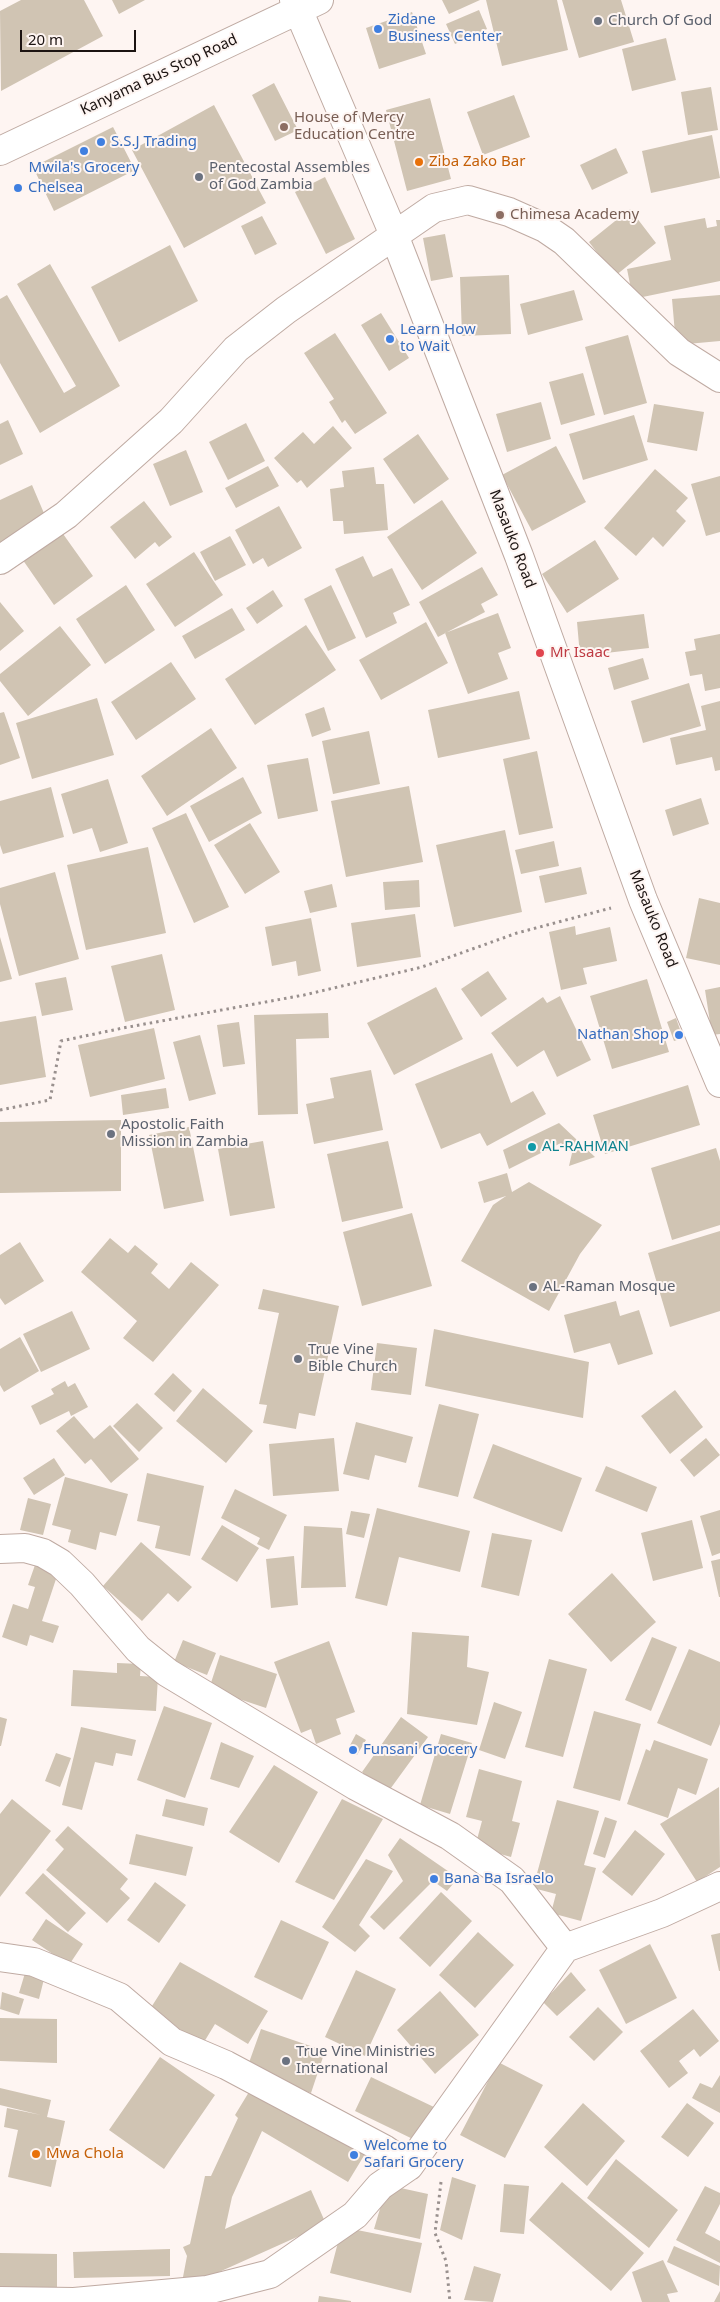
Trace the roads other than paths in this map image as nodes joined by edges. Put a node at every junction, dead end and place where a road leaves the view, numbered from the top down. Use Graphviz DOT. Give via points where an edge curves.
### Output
graph roads {
  1 [pos="303,3"];
  2 [pos="0,150"];
  3 [pos="394,235"];
  4 [pos="720,378"];
  5 [pos="0,560"];
  6 [pos="720,1082"];
  7 [pos="0,1549"];
  8 [pos="720,1886"];
  9 [pos="565,1948"];
  10 [pos="0,1957"];
  11 [pos="409,2166"];
  12 [pos="0,2301"];
  1 -- 2 [label="street, Kanyama Bus Stop Road"];
  1 -- 3 [label="street, Masauko Road"];
  3 -- 4 [label="street" via="434,208 468,200 509,212 545,228 564,241 679,352"];
  3 -- 5 [label="street" via="236,349 171,420 66,515"];
  3 -- 6 [label="street, Masauko Road" via="519,556 644,900"];
  7 -- 9 [label="street" via="25,1548 60,1563 138,1649 168,1673 356,1786 450,1836 512,1880"];
  8 -- 9 [label="street" via="662,1914"];
  9 -- 11 [label="street"];
  10 -- 11 [label="street" via="34,1962 119,1996 172,2042 226,2065"];
  11 -- 12 [label="street" via="380,2186 355,2215 270,2274 207,2290 74,2302"];
}
